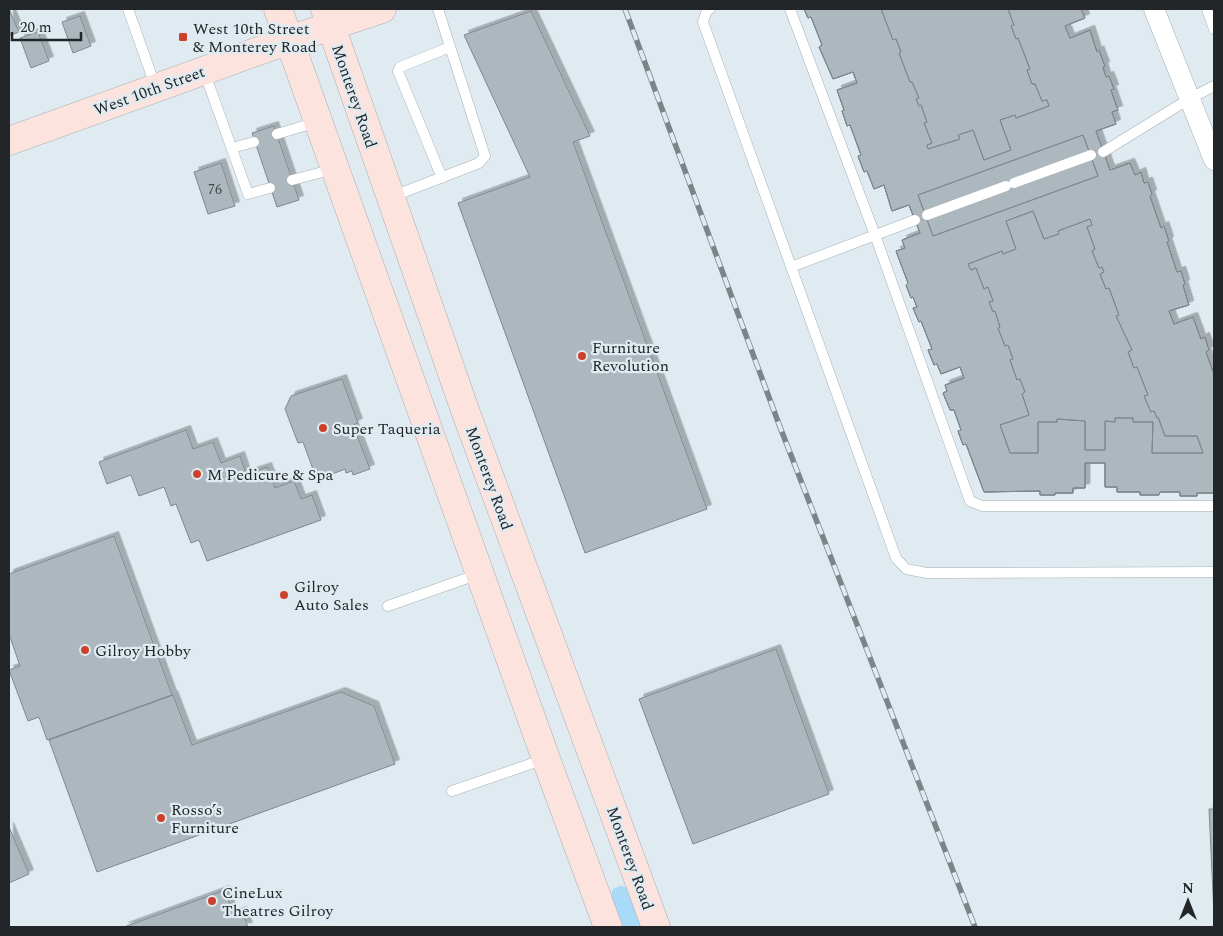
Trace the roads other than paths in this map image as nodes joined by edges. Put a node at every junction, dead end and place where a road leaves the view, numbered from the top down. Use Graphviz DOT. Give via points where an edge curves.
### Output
graph roads {
  1 [pos="128,9"];
  2 [pos="278,9"];
  3 [pos="382,9"];
  4 [pos="438,9"];
  5 [pos="710,9"];
  6 [pos="790,9"];
  7 [pos="1154,9"];
  8 [pos="1207,9"];
  9 [pos="328,18"];
  10 [pos="1214,28"];
  11 [pos="288,40"];
  12 [pos="450,47"];
  13 [pos="204,70"];
  14 [pos="1214,86"];
  15 [pos="156,88"];
  16 [pos="1190,99"];
  17 [pos="318,122"];
  18 [pos="277,134"];
  19 [pos="9,141"];
  20 [pos="254,142"];
  21 [pos="232,148"];
  22 [pos="1103,152"];
  23 [pos="1092,155"];
  24 [pos="1214,160"];
  25 [pos="334,169"];
  26 [pos="442,178"];
  27 [pos="292,180"];
  28 [pos="270,188"];
  29 [pos="390,198"];
  30 [pos="927,215"];
  31 [pos="915,220"];
  32 [pos="875,235"];
  33 [pos="791,267"];
  34 [pos="1214,506"];
  35 [pos="1214,572"];
  36 [pos="480,573"];
  37 [pos="388,606"];
  38 [pos="546,759"];
  39 [pos="452,792"];
  40 [pos="608,927"];
  41 [pos="656,927"];
  1 -- 15 [label="lane"];
  2 -- 11 [label="main road"];
  3 -- 9 [label="main road, West 10th Street"];
  4 -- 12 [label="lane"];
  5 -- 33 [label="lane" via="703,22"];
  6 -- 32 [label="lane"];
  7 -- 16 [label="street"];
  8 -- 10 [label="lane"];
  9 -- 11 [label="main road, West 10th Street"];
  9 -- 29 [label="main road, Monterey Road"];
  11 -- 13 [label="main road, West 10th Street"];
  11 -- 17 [label="main road"];
  12 -- 26 [label="lane" via="485,156 479,163"];
  12 -- 26 [label="lane" via="400,67 398,71"];
  13 -- 15 [label="main road, West 10th Street"];
  13 -- 21 [label="lane"];
  14 -- 16 [label="lane"];
  15 -- 19 [label="main road, West 10th Street"];
  16 -- 22 [label="lane"];
  16 -- 24 [label="street"];
  17 -- 18 [label="lane"];
  17 -- 25 [label="main road"];
  20 -- 21 [label="lane"];
  21 -- 28 [label="lane" via="248,194"];
  23 -- 30 [label="lane"];
  25 -- 27 [label="lane"];
  25 -- 36 [label="main road"];
  26 -- 29 [label="lane"];
  29 -- 41 [label="main road, Monterey Road"];
  31 -- 32 [label="lane"];
  32 -- 33 [label="lane"];
  32 -- 34 [label="lane" via="970,501 982,506"];
  33 -- 35 [label="lane" via="896,558 906,569 927,572"];
  36 -- 37 [label="lane"];
  36 -- 38 [label="main road"];
  38 -- 39 [label="lane"];
  38 -- 40 [label="main road"];
}
